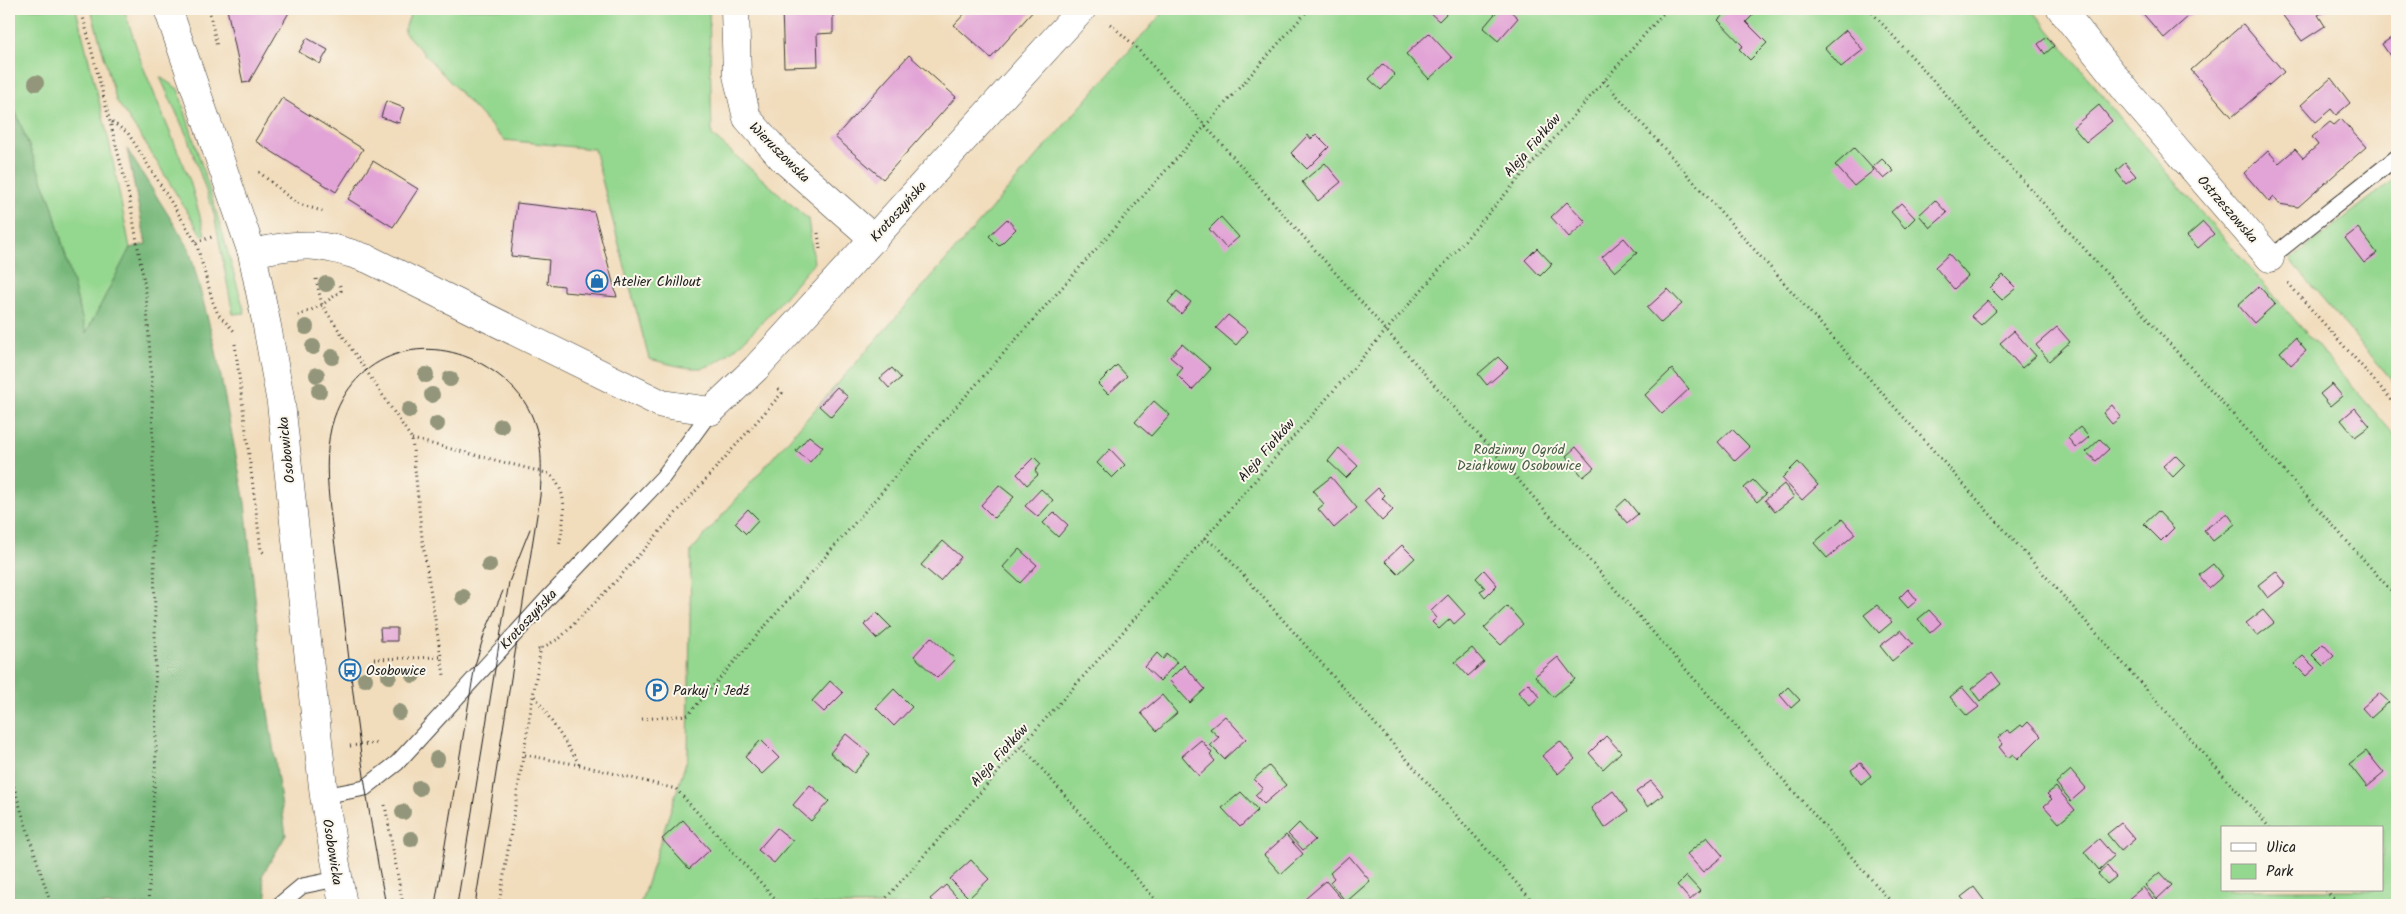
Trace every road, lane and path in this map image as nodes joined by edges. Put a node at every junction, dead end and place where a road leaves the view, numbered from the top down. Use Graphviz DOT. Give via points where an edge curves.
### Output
graph roads {
  1 [pos="81,9"];
  2 [pos="168,9"];
  3 [pos="735,9"];
  4 [pos="1308,9"];
  5 [pos="1667,9"];
  6 [pos="1869,9"];
  7 [pos="2061,9"];
  8 [pos="1094,14"];
  9 [pos="1604,81"];
  10 [pos="112,122"];
  11 [pos="1206,127"];
  12 [pos="2397,157"];
  13 [pos="296,203"];
  14 [pos="332,216"];
  15 [pos="213,237"];
  16 [pos="874,239"];
  17 [pos="196,242"];
  18 [pos="252,252"];
  19 [pos="2270,258"];
  20 [pos="338,275"];
  21 [pos="322,305"];
  22 [pos="294,317"];
  23 [pos="1386,329"];
  24 [pos="756,368"];
  25 [pos="2397,406"];
  26 [pos="711,411"];
  27 [pos="412,439"];
  28 [pos="1204,538"];
  29 [pos="270,558"];
  30 [pos="2397,597"];
  31 [pos="548,598"];
  32 [pos="541,648"];
  33 [pos="534,653"];
  34 [pos="441,658"];
  35 [pos="374,659"];
  36 [pos="444,678"];
  37 [pos="535,695"];
  38 [pos="642,719"];
  39 [pos="382,741"];
  40 [pos="343,746"];
  41 [pos="1022,746"];
  42 [pos="525,755"];
  43 [pos="580,765"];
  44 [pos="9,772"];
  45 [pos="324,796"];
  46 [pos="391,799"];
  47 [pos="2268,826"];
  48 [pos="340,892"];
  49 [pos="2328,892"];
  50 [pos="51,905"];
  51 [pos="148,905"];
  52 [pos="279,905"];
  53 [pos="403,905"];
  54 [pos="499,905"];
  55 [pos="781,905"];
  56 [pos="880,905"];
  57 [pos="1160,905"];
  58 [pos="1536,905"];
  59 [pos="1894,905"];
  60 [pos="2340,905"];
  1 -- 10 [label="path"];
  2 -- 18 [label="street, Osobowicka"];
  3 -- 16 [label="street, Wieruszowska" via="737,75 747,118 782,158"];
  4 -- 11 [label="path"];
  5 -- 9 [label="path, Aleja Fiołków"];
  6 -- 30 [label="path"];
  7 -- 19 [label="street, Ostrzeszowska" via="2128,93"];
  8 -- 11 [label="path" via="1134,45"];
  8 -- 16 [label="street, Krotoszyńska"];
  9 -- 23 [label="path, Aleja Fiołków"];
  9 -- 47 [label="path"];
  10 -- 17 [label="path" via="128,134"];
  10 -- 51 [label="path" via="146,293 152,386 156,752"];
  11 -- 23 [label="path"];
  11 -- 38 [label="path" via="925,442 688,715"];
  12 -- 19 [label="lane"];
  13 -- 14 [label="path"];
  15 -- 17 [label="path"];
  16 -- 24 [label="street, Krotoszyńska"];
  17 -- 29 [label="path" via="218,314 234,330 261,550"];
  18 -- 26 [label="street" via="307,244 339,249 368,259 662,404"];
  18 -- 45 [label="street, Osobowicka" via="281,403"];
  19 -- 25 [label="path" via="2297,295"];
  20 -- 21 [label="path" via="341,292"];
  21 -- 22 [label="path"];
  21 -- 27 [label="path"];
  23 -- 28 [label="path, Aleja Fiołków"];
  23 -- 59 [label="path"];
  24 -- 26 [label="street, Krotoszyńska"];
  24 -- 32 [label="path" via="782,393 617,580 560,638"];
  26 -- 31 [label="lane, Krotoszyńska" via="663,477"];
  27 -- 31 [label="path" via="542,471 556,480 565,501"];
  27 -- 34 [label="path" via="422,538"];
  28 -- 41 [label="path, Aleja Fiołków"];
  28 -- 58 [label="path" via="1220,549"];
  31 -- 32 [label="path"];
  31 -- 45 [label="lane, Krotoszyńska" via="397,763 365,788"];
  32 -- 33 [label="path"];
  32 -- 37 [label="path"];
  34 -- 35 [label="path"];
  34 -- 36 [label="path"];
  37 -- 42 [label="path"];
  37 -- 43 [label="path"];
  39 -- 40 [label="path"];
  41 -- 56 [label="path, Aleja Fiołków"];
  41 -- 57 [label="path"];
  42 -- 43 [label="path"];
  42 -- 54 [label="path"];
  43 -- 55 [label="path" via="676,789"];
  44 -- 50 [label="path"];
  45 -- 48 [label="street, Osobowicka"];
  46 -- 53 [label="path" via="385,806"];
  48 -- 52 [label="lane" via="302,886"];
  49 -- 60 [label="path"];
}
